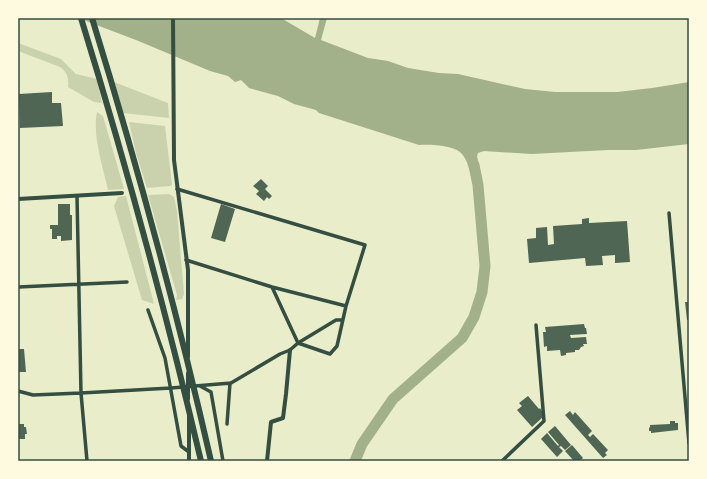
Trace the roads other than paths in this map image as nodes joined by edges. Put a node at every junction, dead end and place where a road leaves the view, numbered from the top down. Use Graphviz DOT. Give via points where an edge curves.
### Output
graph roads {
  1 [pos="81,18"];
  2 [pos="92,18"];
  3 [pos="173,18"];
  4 [pos="177,189"];
  5 [pos="172,190"];
  6 [pos="122,193"];
  7 [pos="77,196"];
  8 [pos="18,199"];
  9 [pos="669,213"];
  10 [pos="186,260"];
  11 [pos="127,282"];
  12 [pos="79,284"];
  13 [pos="18,287"];
  14 [pos="272,287"];
  15 [pos="346,306"];
  16 [pos="148,310"];
  17 [pos="342,320"];
  18 [pos="536,325"];
  19 [pos="298,343"];
  20 [pos="290,350"];
  21 [pos="230,383"];
  22 [pos="188,386"];
  23 [pos="199,386"];
  24 [pos="171,388"];
  25 [pos="18,391"];
  26 [pos="81,394"];
  27 [pos="227,424"];
  28 [pos="689,443"];
  29 [pos="189,452"];
  30 [pos="87,461"];
  31 [pos="190,461"];
  32 [pos="201,461"];
  33 [pos="211,461"];
  34 [pos="223,461"];
  35 [pos="267,461"];
  36 [pos="502,461"];
  1 -- 32 [label="highway" via="161,300"];
  2 -- 33 [label="highway" via="172,297"];
  3 -- 4 [label="street" via="174,160"];
  4 -- 5 [label="street"];
  4 -- 10 [label="street"];
  4 -- 15 [label="street" via="365,245"];
  6 -- 7 [label="street"];
  7 -- 8 [label="street"];
  7 -- 12 [label="street"];
  9 -- 28 [label="street"];
  10 -- 14 [label="street"];
  10 -- 22 [label="street"];
  11 -- 12 [label="street"];
  12 -- 13 [label="street"];
  12 -- 26 [label="street"];
  14 -- 15 [label="street"];
  14 -- 19 [label="street"];
  15 -- 17 [label="street"];
  16 -- 24 [label="street" via="166,358"];
  17 -- 19 [label="street" via="336,320"];
  17 -- 19 [label="street" via="337,346 330,354"];
  18 -- 36 [label="street" via="544,422"];
  19 -- 20 [label="street"];
  20 -- 21 [label="street"];
  20 -- 35 [label="street" via="283,418 271,422"];
  21 -- 23 [label="street"];
  21 -- 27 [label="street"];
  22 -- 23 [label="street"];
  22 -- 24 [label="street"];
  22 -- 29 [label="street"];
  23 -- 34 [label="street" via="211,392"];
  24 -- 26 [label="street"];
  24 -- 29 [label="street" via="182,446"];
  25 -- 26 [label="street" via="33,395"];
  26 -- 30 [label="street"];
  29 -- 31 [label="street"];
}
